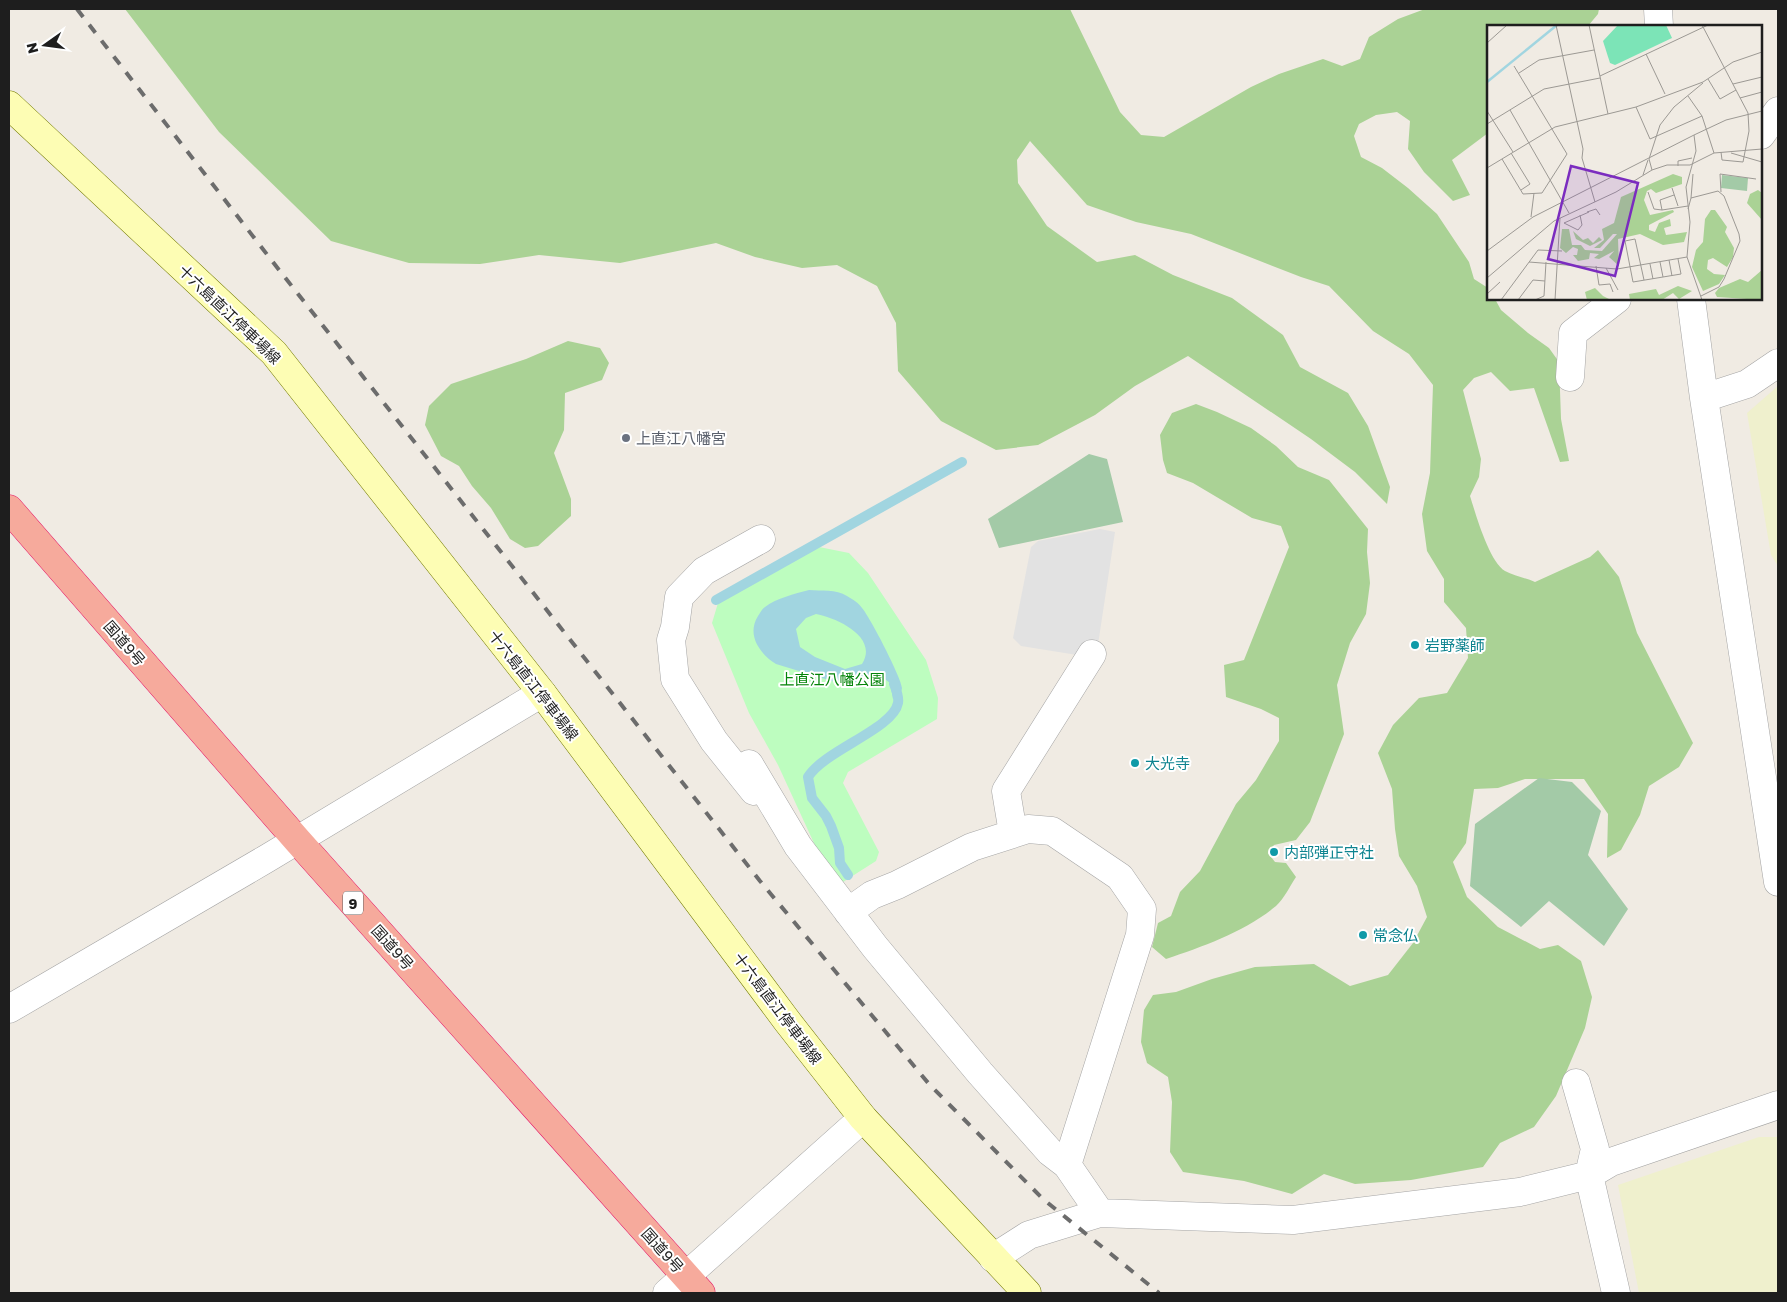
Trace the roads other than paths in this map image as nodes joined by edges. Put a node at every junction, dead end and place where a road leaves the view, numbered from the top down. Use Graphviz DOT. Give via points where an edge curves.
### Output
graph roads {
  1 [pos="1658,9"];
  2 [pos="1660,25"];
  3 [pos="9,105"];
  4 [pos="1778,111"];
  5 [pos="1762,134"];
  6 [pos="1616,300"];
  7 [pos="1691,300"];
  8 [pos="1778,364"];
  9 [pos="1570,378"];
  10 [pos="1704,398"];
  11 [pos="9,509"];
  12 [pos="761,539"];
  13 [pos="1092,654"];
  14 [pos="542,693"];
  15 [pos="749,764"];
  16 [pos="1013,833"];
  17 [pos="297,840"];
  18 [pos="798,846"];
  19 [pos="1778,882"];
  20 [pos="848,912"];
  21 [pos="9,1009"];
  22 [pos="1576,1083"];
  23 [pos="1778,1105"];
  24 [pos="863,1118"];
  25 [pos="1067,1165"];
  26 [pos="1589,1175"];
  27 [pos="1100,1213"];
  28 [pos="993,1258"];
  29 [pos="685,1287"];
  30 [pos="1027,1293"];
  31 [pos="1616,1293"];
  1 -- 2 [label="street"];
  3 -- 14 [label="main road, 十六島直江停車場線" via="274,353"];
  4 -- 5 [label="street"];
  6 -- 9 [label="street" via="1573,333"];
  7 -- 10 [label="street"];
  8 -- 10 [label="street" via="1747,384"];
  10 -- 19 [label="street"];
  11 -- 17 [label="highway, 国道9号 / 9"];
  12 -- 18 [label="street" via="704,571 679,597 671,640 676,679 714,741"];
  13 -- 16 [label="street" via="1006,791"];
  14 -- 17 [label="street"];
  14 -- 24 [label="main road, 十六島直江停車場線"];
  15 -- 18 [label="street"];
  16 -- 20 [label="street" via="972,847 872,895"];
  16 -- 25 [label="street" via="1028,829 1052,831 1120,878 1142,909 1140,934"];
  17 -- 21 [label="street"];
  17 -- 29 [label="highway, 国道9号 / 9"];
  18 -- 20 [label="street"];
  20 -- 25 [label="street" via="980,1074 1050,1152"];
  22 -- 26 [label="street" via="1595,1150"];
  23 -- 26 [label="street" via="1611,1162"];
  24 -- 28 [label="main road, 十六島直江停車場線"];
  24 -- 29 [label="street"];
  25 -- 27 [label="street"];
  26 -- 27 [label="street" via="1520,1192 1292,1220"];
  26 -- 31 [label="street"];
  27 -- 28 [label="street" via="1029,1235"];
  28 -- 30 [label="main road, 十六島直江停車場線"];
}
